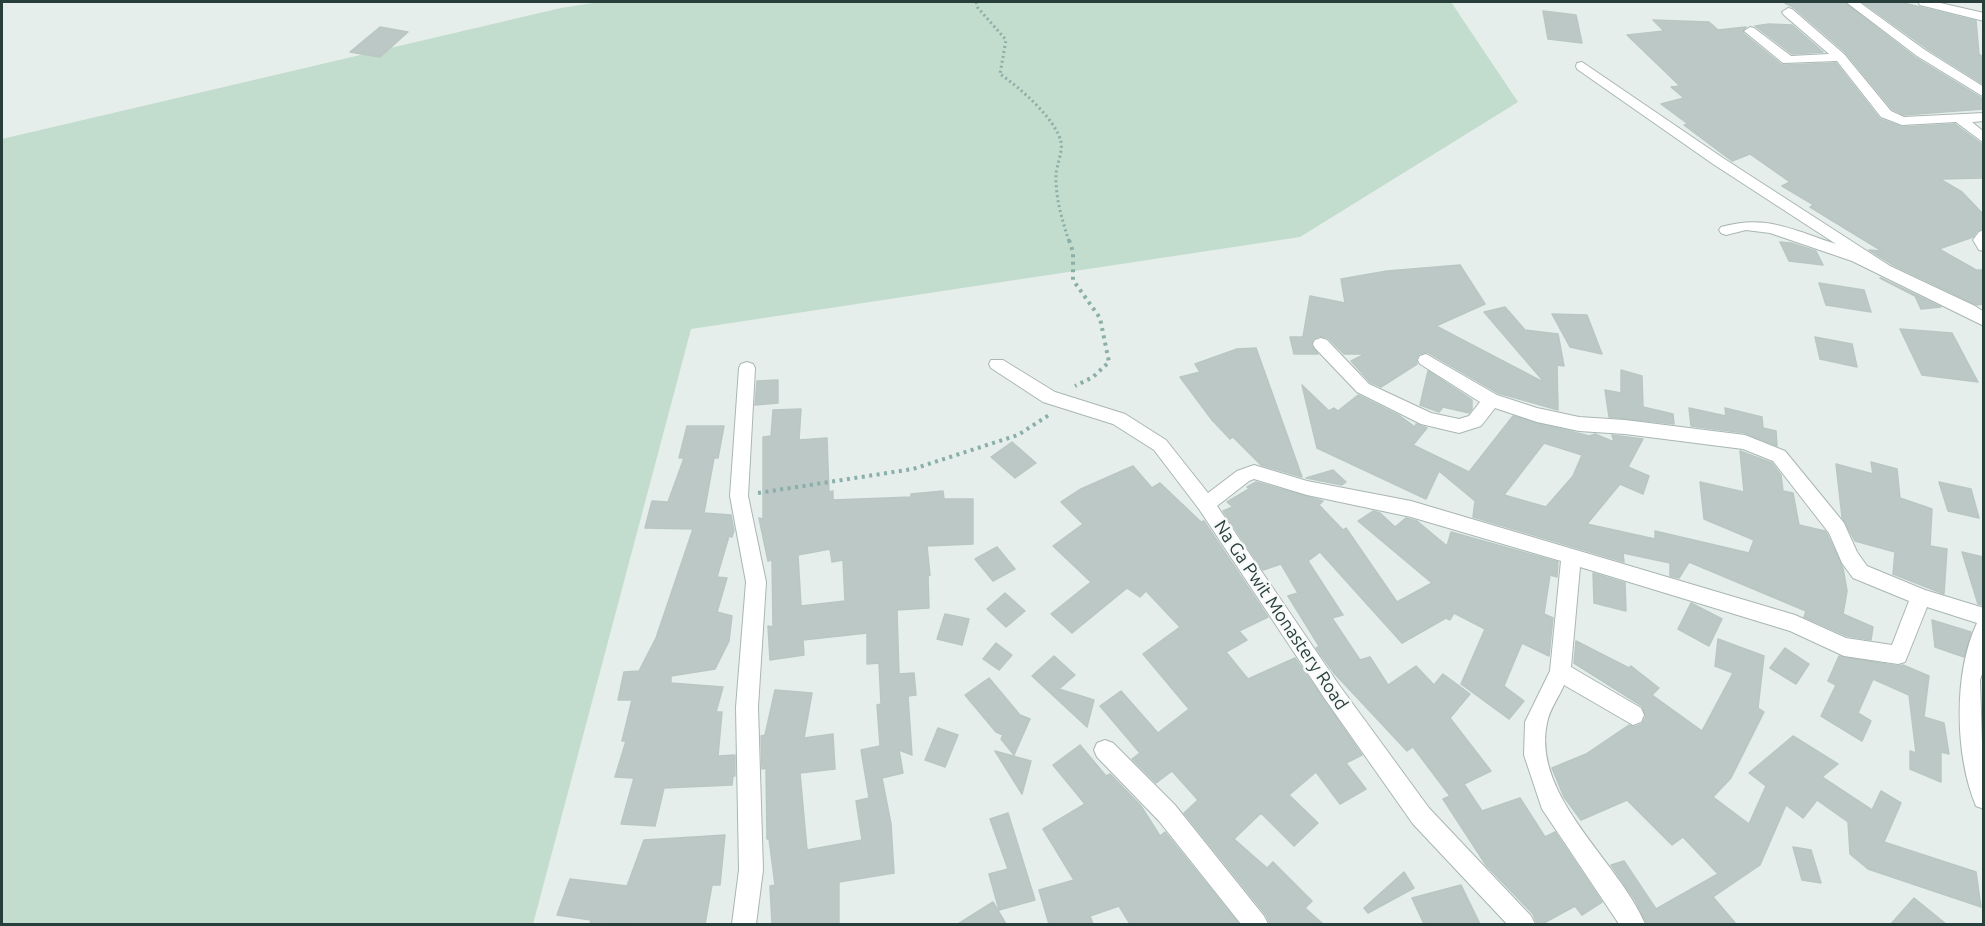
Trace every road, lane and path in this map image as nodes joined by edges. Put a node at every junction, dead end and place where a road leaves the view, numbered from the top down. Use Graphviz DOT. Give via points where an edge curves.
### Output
graph roads {
  1 [pos="976,2"];
  2 [pos="1852,2"];
  3 [pos="1924,2"];
  4 [pos="1788,12"];
  5 [pos="1983,17"];
  6 [pos="1750,31"];
  7 [pos="1840,57"];
  8 [pos="1581,66"];
  9 [pos="1983,93"];
  10 [pos="1983,117"];
  11 [pos="1959,118"];
  12 [pos="1983,140"];
  13 [pos="1726,230"];
  14 [pos="1983,235"];
  15 [pos="1983,246"];
  16 [pos="1883,268"];
  17 [pos="1983,320"];
  18 [pos="1321,344"];
  19 [pos="1426,360"];
  20 [pos="997,364"];
  21 [pos="747,368"];
  22 [pos="1491,400"];
  23 [pos="1058,401"];
  24 [pos="739,496"];
  25 [pos="1206,504"];
  26 [pos="1571,556"];
  27 [pos="1921,597"];
  28 [pos="1983,617"];
  29 [pos="1983,629"];
  30 [pos="1560,672"];
  31 [pos="1633,716"];
  32 [pos="1105,750"];
  33 [pos="1983,798"];
  34 [pos="744,924"];
  35 [pos="1256,924"];
  36 [pos="1523,924"];
  37 [pos="1633,924"];
  1 -- 23 [label="path" via="1006,40 1000,74 1045,114 1061,142 1056,175 1060,213 1072,252 1073,280 1100,318 1109,362"];
  2 -- 9 [label="street"];
  3 -- 5 [label="street"];
  4 -- 7 [label="street"];
  6 -- 7 [label="street" via="1788,60"];
  7 -- 11 [label="street" via="1886,114 1902,121"];
  8 -- 16 [label="street"];
  10 -- 11 [label="street"];
  11 -- 12 [label="street"];
  13 -- 16 [label="street" via="1746,225 1772,228"];
  14 -- 15 [label="street"];
  16 -- 17 [label="street"];
  18 -- 22 [label="street" via="1363,388 1427,419 1459,426 1476,421"];
  19 -- 22 [label="street"];
  20 -- 23 [label="street, Na Ga Pwit Monastery Road"];
  21 -- 24 [label="street"];
  22 -- 27 [label="street" via="1579,424 1745,442 1779,456 1837,529 1860,572"];
  23 -- 24 [label="path" via="1017,435 913,469"];
  23 -- 25 [label="street, Na Ga Pwit Monastery Road" via="1119,419 1160,445"];
  24 -- 34 [label="street" via="756,582 747,707 752,870"];
  25 -- 26 [label="street" via="1254,472 1307,488 1411,509"];
  25 -- 36 [label="street, Na Ga Pwit Monastery Road" via="1421,816"];
  26 -- 27 [label="street" via="1795,624 1844,647 1898,655"];
  26 -- 30 [label="street"];
  27 -- 28 [label="street"];
  29 -- 33 [label="street" via="1970,680 1974,765"];
  30 -- 31 [label="street"];
  30 -- 37 [label="street" via="1536,722 1535,755 1550,801"];
  32 -- 35 [label="street" via="1167,813"];
}
